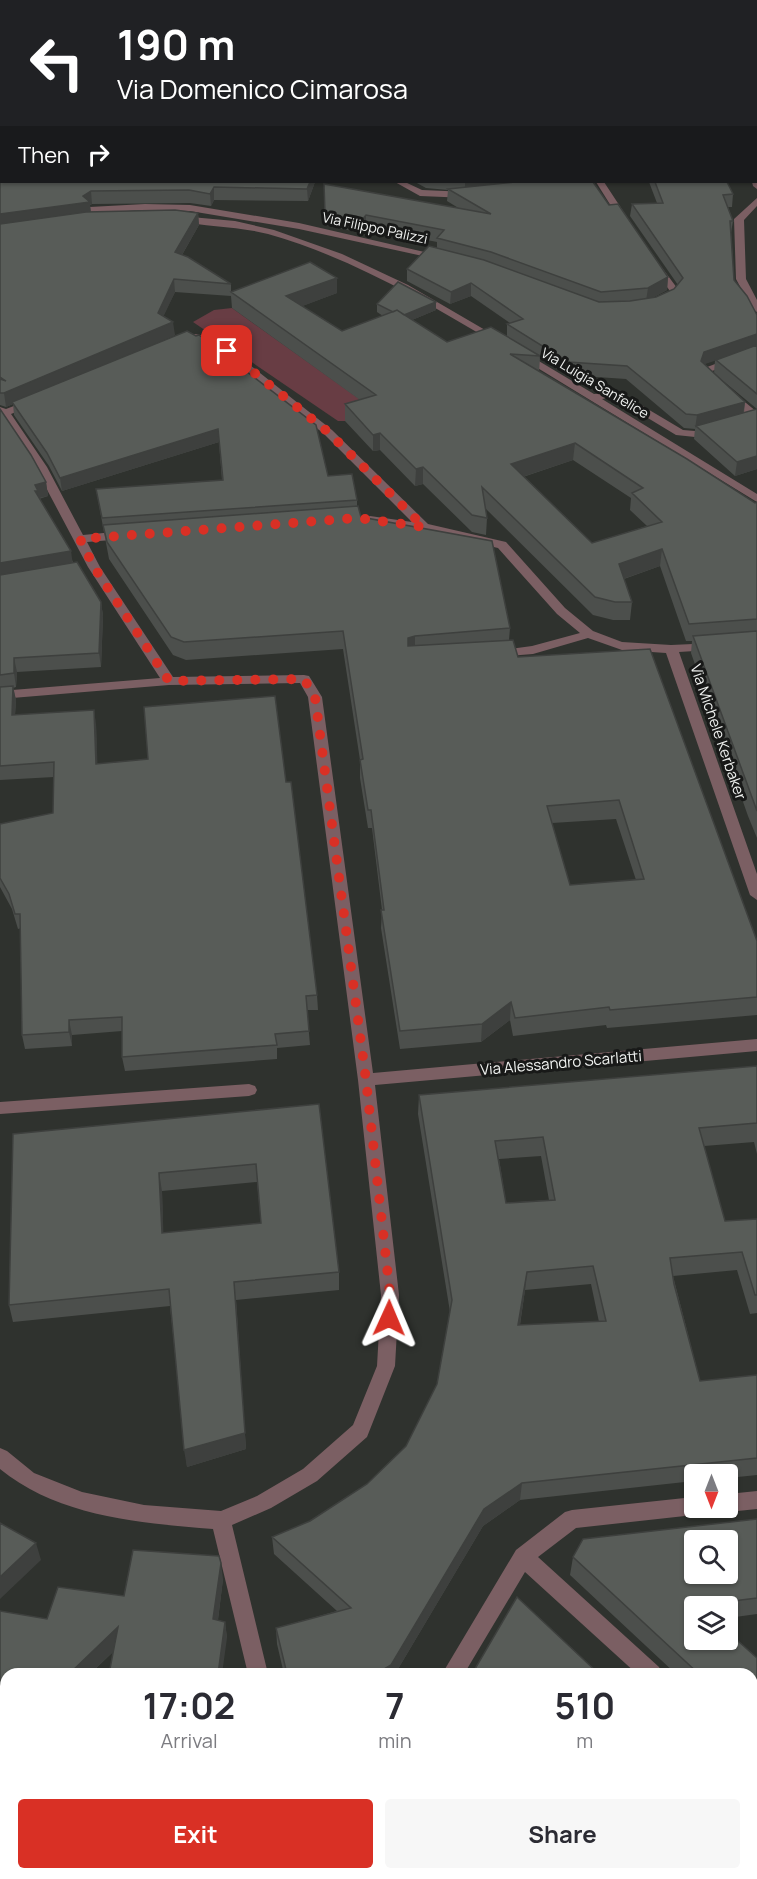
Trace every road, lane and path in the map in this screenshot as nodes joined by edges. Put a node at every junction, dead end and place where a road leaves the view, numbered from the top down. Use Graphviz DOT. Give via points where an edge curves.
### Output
graph roads {
  1 [pos="401,183"];
  2 [pos="601,183"];
  3 [pos="476,194"];
  4 [pos="757,201"];
  5 [pos="62,217"];
  6 [pos="632,232"];
  7 [pos="454,260"];
  8 [pos="652,260"];
  9 [pos="648,305"];
  10 [pos="757,309"];
  11 [pos="169,344"];
  12 [pos="757,351"];
  13 [pos="594,397"];
  14 [pos="38,399"];
  15 [pos="3,411"];
  16 [pos="757,499"];
  17 [pos="358,518"];
  18 [pos="424,527"];
  19 [pos="138,534"];
  20 [pos="80,539"];
  21 [pos="589,634"];
  22 [pos="725,645"];
  23 [pos="671,649"];
  24 [pos="490,655"];
  25 [pos="169,681"];
  26 [pos="0,694"];
  27 [pos="757,895"];
  28 [pos="757,1045"];
  29 [pos="366,1080"];
  30 [pos="249,1090"];
  31 [pos="0,1108"];
  32 [pos="0,1457"];
  33 [pos="757,1500"];
  34 [pos="738,1502"];
  35 [pos="684,1507"];
  36 [pos="222,1520"];
  37 [pos="523,1557"];
  38 [pos="257,1668"];
  39 [pos="456,1668"];
  40 [pos="645,1668"];
  1 -- 3 [label="street" via="420,193"];
  2 -- 6 [label="street"];
  4 -- 10 [label="street" via="740,219 741,279"];
  5 -- 7 [label="street, Via Filippo Palizzi" via="104,208 190,208 299,226"];
  5 -- 13 [label="street, Via Luigia Sanfelice" via="160,217 234,224 286,237 352,260 409,287"];
  8 -- 9 [label="street" via="675,292"];
  11 -- 18 [label="street" via="195,337 212,340 328,432"];
  12 -- 13 [label="street" via="707,369 706,375 752,414 750,419 695,434 680,433 615,394"];
  13 -- 16 [label="street, Via Luigia Sanfelice"];
  14 -- 15 [label="street"];
  15 -- 20 [label="street" via="41,466"];
  17 -- 18 [label="street"];
  18 -- 21 [label="street" via="502,544 561,611"];
  19 -- 20 [label="street"];
  20 -- 25 [label="street" via="88,568"];
  21 -- 23 [label="street" via="622,646"];
  21 -- 24 [label="street" via="533,650"];
  22 -- 23 [label="street"];
  23 -- 27 [label="street, Via Michele Kerbaker"];
  25 -- 26 [label="street"];
  25 -- 29 [label="street" via="304,679 315,697"];
  28 -- 29 [label="street, Via Alessandro Scarlatti"];
  29 -- 36 [label="street" via="390,1294 386,1366 360,1431 310,1475 264,1502"];
  30 -- 31 [label="street"];
  32 -- 36 [label="street" via="27,1479 82,1501 144,1514"];
  33 -- 34 [label="street"];
  35 -- 37 [label="street" via="572,1519"];
  36 -- 38 [label="street"];
  37 -- 39 [label="street"];
  37 -- 40 [label="street"];
}
